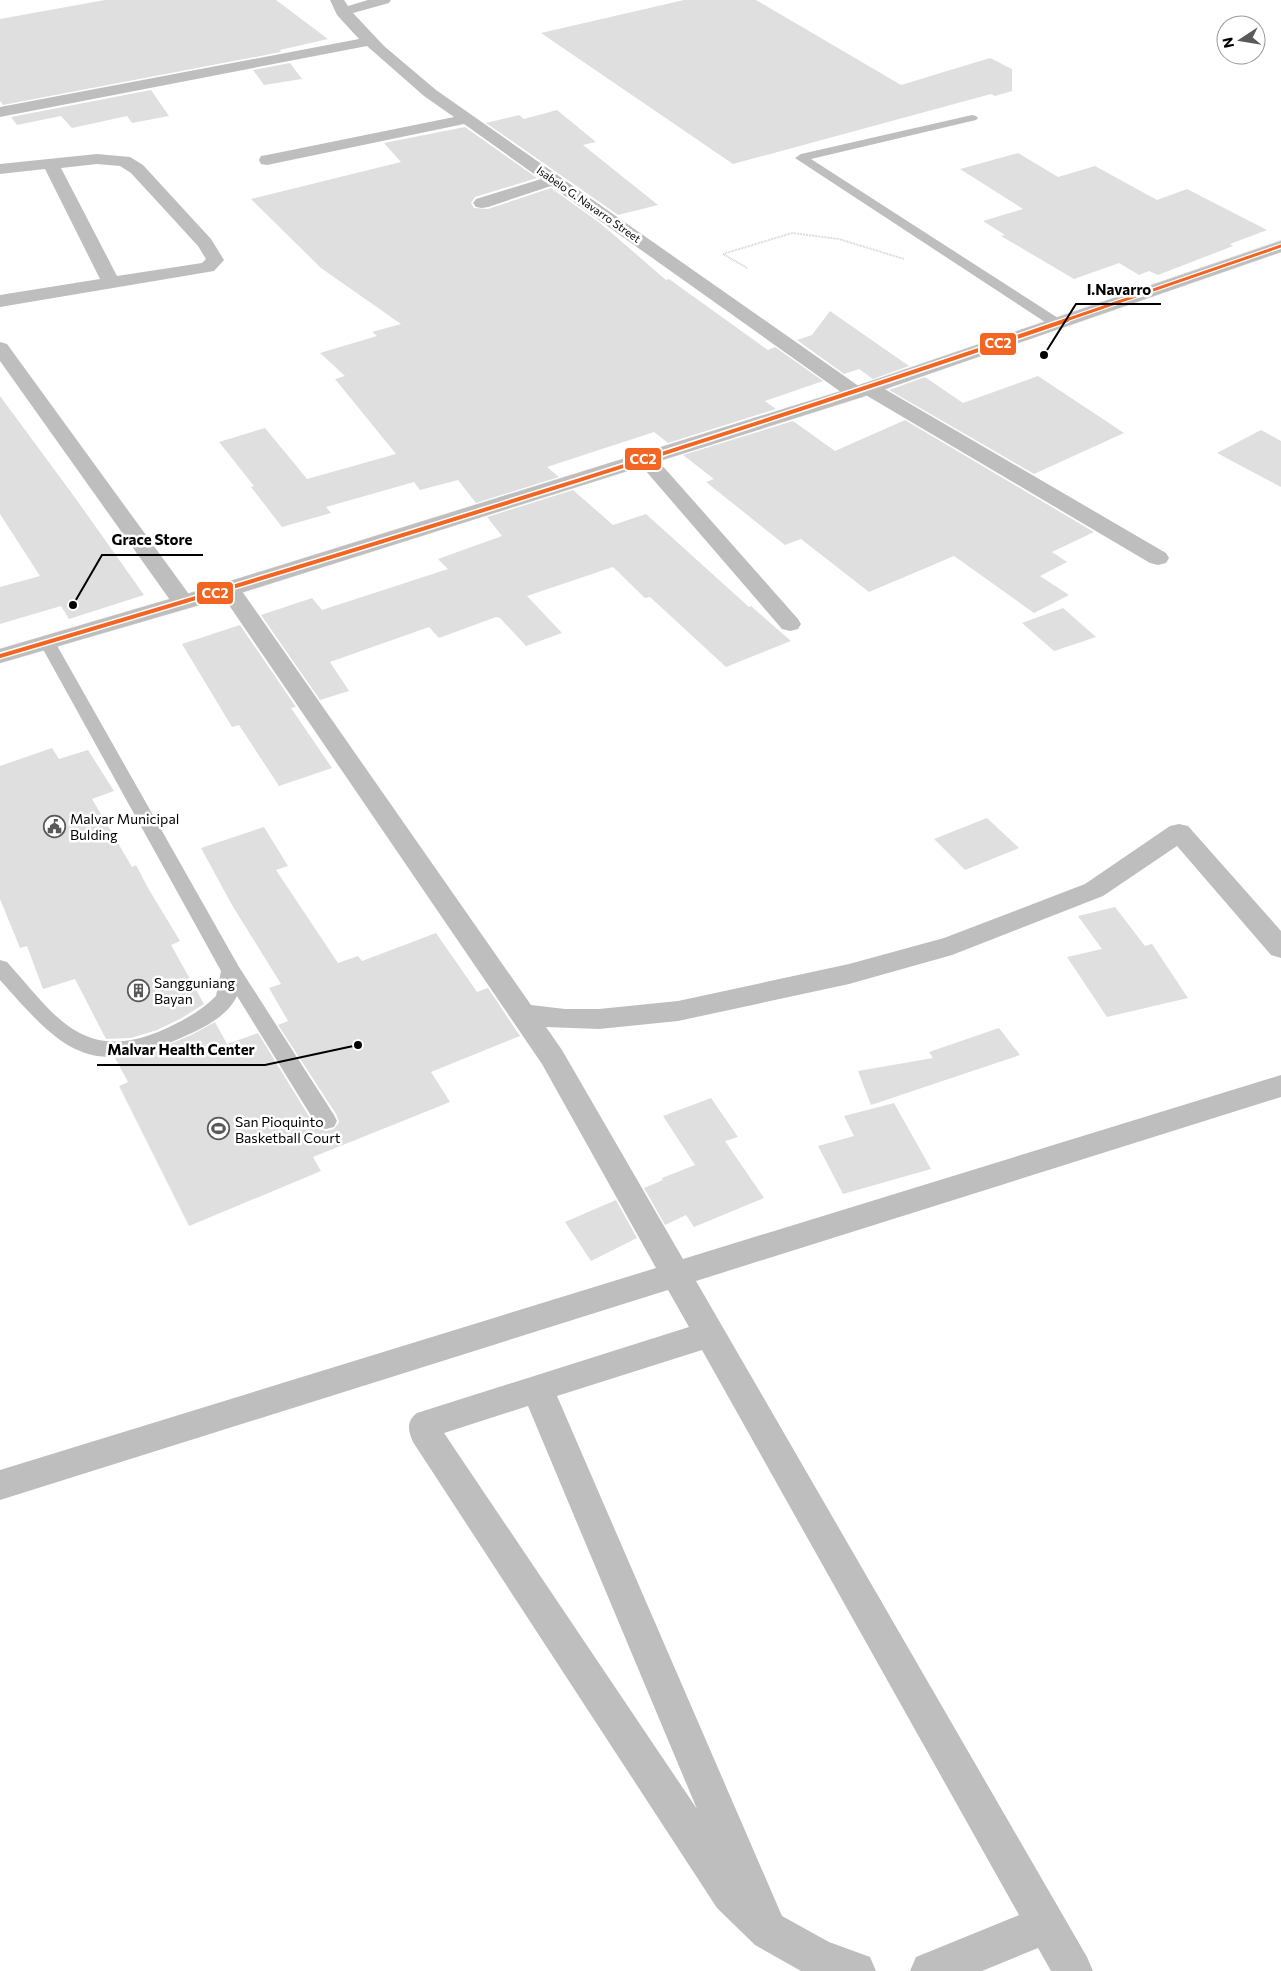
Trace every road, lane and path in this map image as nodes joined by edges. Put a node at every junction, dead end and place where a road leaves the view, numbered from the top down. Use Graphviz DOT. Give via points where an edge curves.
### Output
graph roads {
  1 [pos="384,0"];
  2 [pos="339,6"];
  3 [pos="372,41"];
  4 [pos="0,112"];
  5 [pos="972,118"];
  6 [pos="467,119"];
  7 [pos="267,160"];
  8 [pos="50,163"];
  9 [pos="0,169"];
  10 [pos="554,180"];
  11 [pos="482,203"];
  12 [pos="1281,246"];
  13 [pos="905,259"];
  14 [pos="747,268"];
  15 [pos="111,282"];
  16 [pos="0,301"];
  17 [pos="1056,323"];
  18 [pos="0,348"];
  19 [pos="862,390"];
  20 [pos="646,459"];
  21 [pos="1158,558"];
  22 [pos="229,589"];
  23 [pos="183,602"];
  24 [pos="790,624"];
  25 [pos="47,642"];
  26 [pos="0,656"];
  27 [pos="1281,948"];
  28 [pos="0,967"];
  29 [pos="232,971"];
  30 [pos="522,1014"];
  31 [pos="1281,1086"];
  32 [pos="326,1120"];
  33 [pos="676,1275"];
  34 [pos="709,1334"];
  35 [pos="537,1389"];
  36 [pos="0,1485"];
  37 [pos="1046,1924"];
  38 [pos="769,1931"];
  39 [pos="856,1971"];
  40 [pos="930,1971"];
  41 [pos="1073,1971"];
  1 -- 2 [label="main road"];
  2 -- 3 [label="main road, Isabelo G. Navarro Street"];
  3 -- 4 [label="main road"];
  3 -- 6 [label="main road, Isabelo G. Navarro Street" via="430,93"];
  5 -- 17 [label="lane" via="802,158"];
  6 -- 7 [label="main road"];
  6 -- 10 [label="main road, Isabelo G. Navarro Street"];
  8 -- 9 [label="main road"];
  8 -- 15 [label="main road"];
  8 -- 15 [label="main road" via="97,159 124,161 137,169 174,209 205,243 215,260 208,267"];
  10 -- 11 [label="main road"];
  10 -- 19 [label="main road, Isabelo G. Navarro Street"];
  12 -- 17 [label="main road"];
  13 -- 14 [label="path" via="839,239 792,233 723,254"];
  15 -- 16 [label="main road"];
  17 -- 19 [label="main road"];
  18 -- 23 [label="main road"];
  19 -- 20 [label="main road"];
  19 -- 21 [label="main road, Isabelo G. Navarro Street"];
  20 -- 22 [label="main road"];
  20 -- 24 [label="main road"];
  22 -- 23 [label="main road"];
  22 -- 30 [label="main road"];
  23 -- 25 [label="main road"];
  25 -- 26 [label="main road"];
  25 -- 29 [label="lane"];
  27 -- 30 [label="main road" via="1179,832 1094,890 952,945 849,974 678,1011 599,1019"];
  28 -- 29 [label="lane" via="41,1012 70,1037 106,1050 129,1049 208,1015 225,999"];
  29 -- 32 [label="lane"];
  30 -- 33 [label="main road" via="552,1057"];
  31 -- 33 [label="main road"];
  33 -- 34 [label="main road"];
  33 -- 36 [label="main road"];
  34 -- 35 [label="main road"];
  34 -- 37 [label="main road"];
  35 -- 38 [label="main road"];
  35 -- 38 [label="main road" via="429,1423 425,1432 731,1894"];
  37 -- 40 [label="main road"];
  37 -- 41 [label="main road"];
  38 -- 39 [label="main road" via="821,1960"];
}
